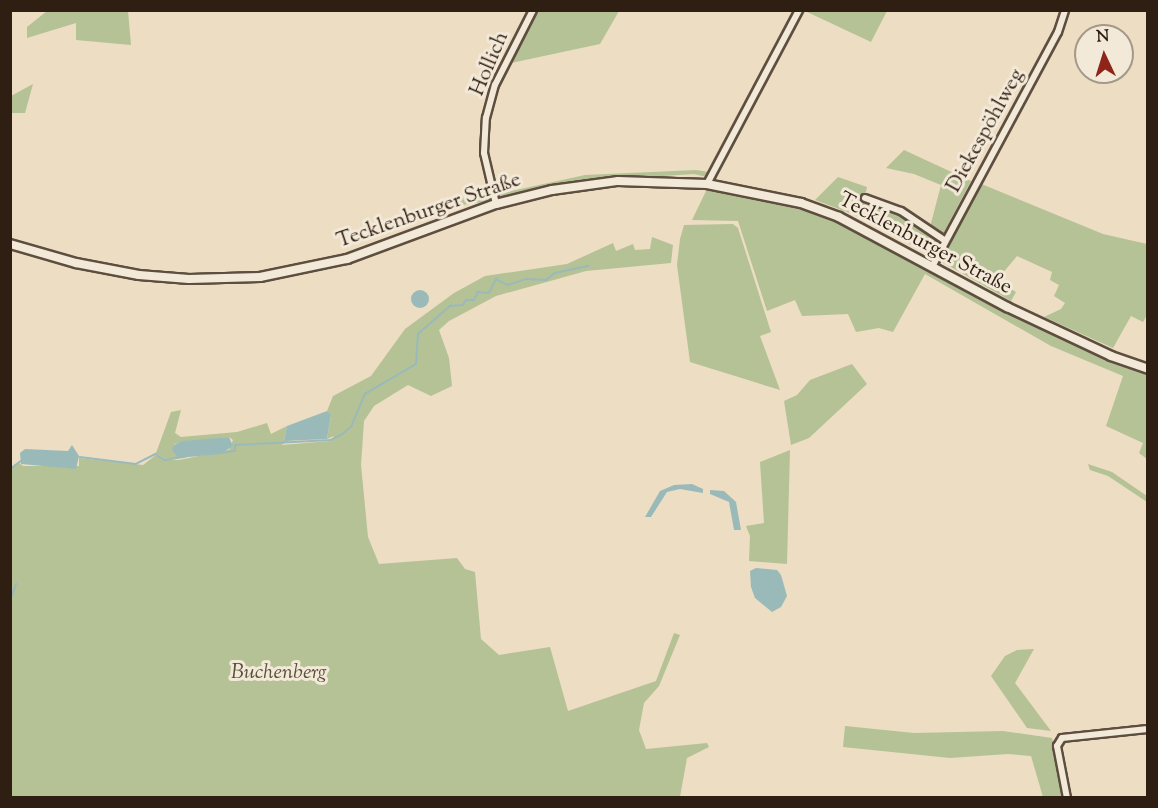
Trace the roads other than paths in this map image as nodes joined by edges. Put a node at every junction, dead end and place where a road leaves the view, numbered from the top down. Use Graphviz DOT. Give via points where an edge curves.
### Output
graph roads {
  1 [pos="533,10"];
  2 [pos="799,10"];
  3 [pos="1065,10"];
  4 [pos="707,184"];
  5 [pos="865,198"];
  6 [pos="496,204"];
  7 [pos="945,240"];
  8 [pos="10,244"];
  9 [pos="933,265"];
  10 [pos="1148,369"];
  11 [pos="1148,729"];
  12 [pos="1067,798"];
  1 -- 6 [label="street, Hollich" via="495,85 486,118 484,153"];
  2 -- 4 [label="street"];
  3 -- 7 [label="street, Diekespöhlweg" via="1059,32"];
  4 -- 6 [label="main road, Tecklenburger Straße" via="618,181 552,190"];
  4 -- 9 [label="main road, Tecklenburger Straße" via="801,203 839,217"];
  5 -- 7 [label="street" via="901,211"];
  6 -- 8 [label="main road, Tecklenburger Straße" via="347,259 260,277 189,279 139,275 76,263"];
  7 -- 9 [label="street, Diekespöhlweg"];
  9 -- 10 [label="main road, Tecklenburger Straße" via="1007,307"];
  11 -- 12 [label="street" via="1062,738 1057,746"];
}
